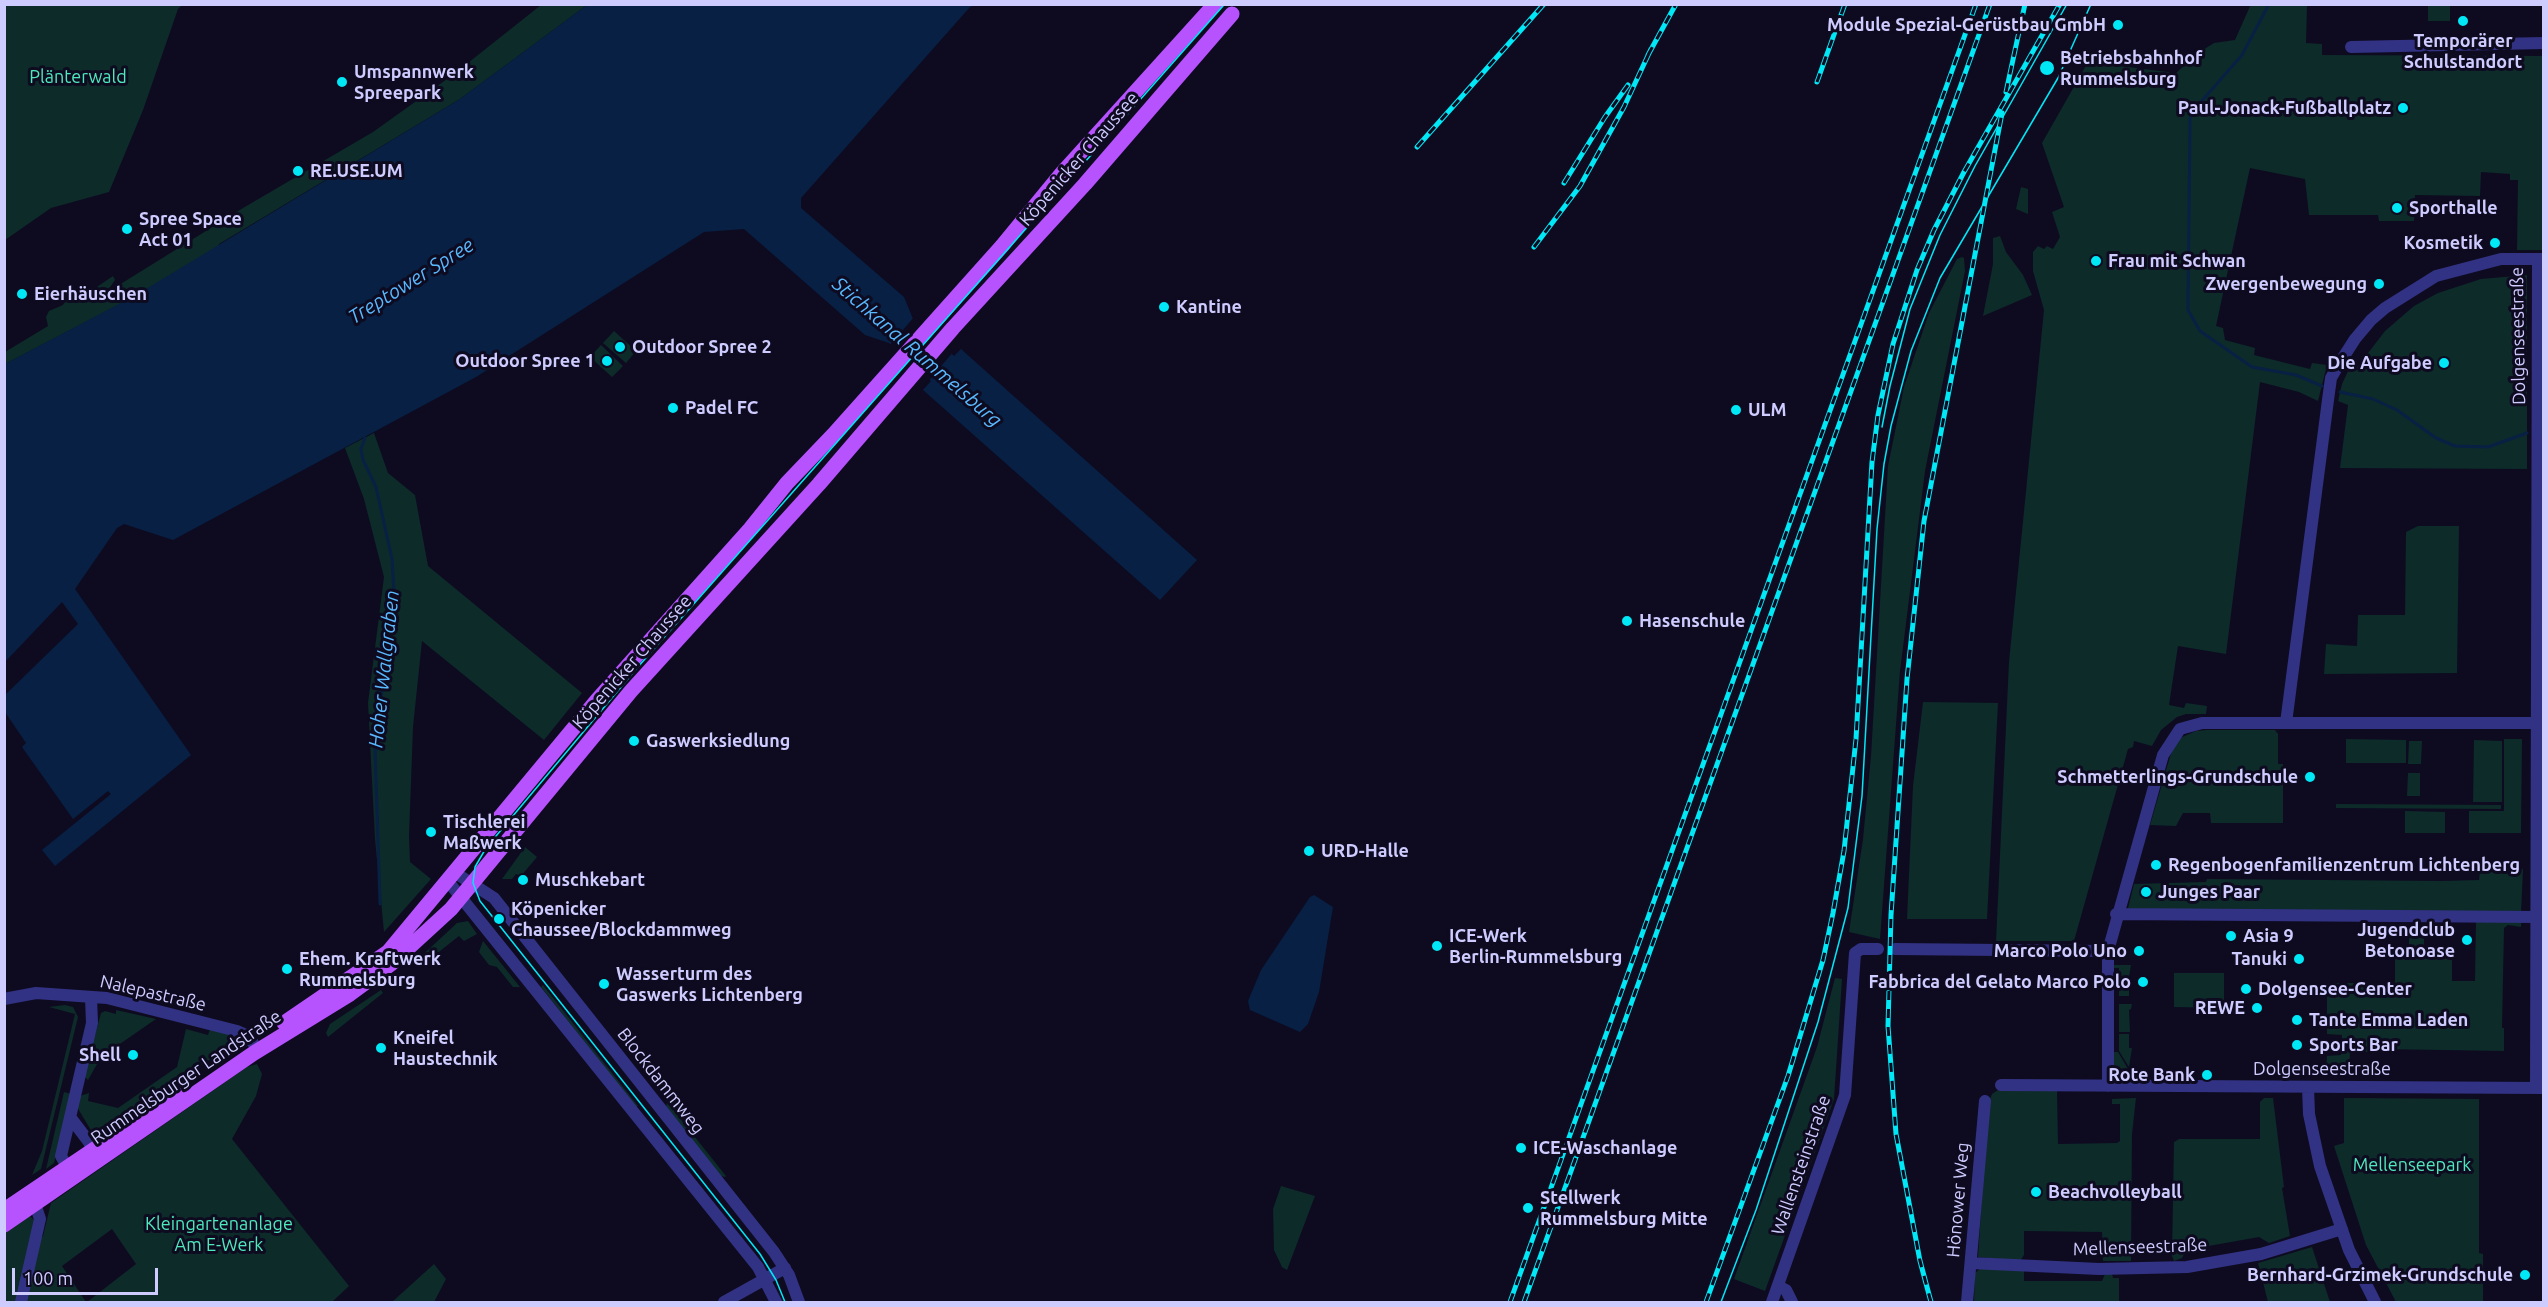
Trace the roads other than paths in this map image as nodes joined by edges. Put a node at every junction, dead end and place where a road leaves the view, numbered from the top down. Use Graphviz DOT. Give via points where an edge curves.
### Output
graph roads {
  1 [pos="1215,4"];
  2 [pos="1237,9"];
  3 [pos="2544,43"];
  4 [pos="2351,47"];
  5 [pos="2541,259"];
  6 [pos="2286,723"];
  7 [pos="2537,723"];
  8 [pos="450,876"];
  9 [pos="473,883"];
  10 [pos="461,897"];
  11 [pos="2116,914"];
  12 [pos="2536,917"];
  13 [pos="1878,949"];
  14 [pos="1895,949"];
  15 [pos="2108,951"];
  16 [pos="389,958"];
  17 [pos="91,998"];
  18 [pos="4,999"];
  19 [pos="253,1043"];
  20 [pos="2540,1062"];
  21 [pos="2001,1085"];
  22 [pos="2108,1086"];
  23 [pos="2308,1087"];
  24 [pos="2540,1088"];
  25 [pos="1985,1101"];
  26 [pos="70,1117"];
  27 [pos="94,1155"];
  28 [pos="67,1167"];
  29 [pos="35,1204"];
  30 [pos="4,1210"];
  31 [pos="4,1225"];
  32 [pos="2342,1229"];
  33 [pos="1971,1263"];
  34 [pos="785,1268"];
  35 [pos="765,1280"];
  36 [pos="1778,1286"];
  37 [pos="21,1302"];
  38 [pos="724,1302"];
  39 [pos="776,1302"];
  40 [pos="799,1302"];
  41 [pos="1772,1302"];
  42 [pos="1792,1302"];
  43 [pos="1967,1302"];
  44 [pos="2375,1302"];
  1 -- 8 [label="main road, Köpenicker Chaussee" via="787,483"];
  2 -- 9 [label="main road, Köpenicker Chaussee" via="631,691"];
  3 -- 4 [label="street"];
  5 -- 6 [label="street, Dolgenseestraße" via="2501,259 2436,276 2371,320 2331,378"];
  5 -- 7 [label="street, Dolgenseestraße"];
  6 -- 7 [label="street"];
  6 -- 11 [label="street" via="2202,723 2180,729 2163,755"];
  7 -- 12 [label="street, Dolgenseestraße"];
  8 -- 9 [label="street, Blockdammweg"];
  8 -- 10 [label="street"];
  8 -- 16 [label="main road, Köpenicker Chaussee"];
  9 -- 10 [label="main road, Köpenicker Chaussee"];
  9 -- 34 [label="street, Blockdammweg" via="494,898"];
  10 -- 16 [label="main road, Köpenicker Chaussee"];
  10 -- 35 [label="street"];
  11 -- 12 [label="street"];
  11 -- 15 [label="street"];
  12 -- 20 [label="street, Dolgenseestraße"];
  13 -- 36 [label="street, Wallensteinstraße" via="1855,953 1845,1095"];
  14 -- 15 [label="street"];
  15 -- 22 [label="street"];
  16 -- 19 [label="main road, Rummelsburger Landstraße"];
  16 -- 27 [label="main road, Rummelsburger Landstraße" via="350,994"];
  17 -- 18 [label="street, Nalepastraße" via="36,993"];
  17 -- 19 [label="street, Nalepastraße" via="107,998 237,1031"];
  17 -- 26 [label="street" via="92,1023"];
  19 -- 27 [label="main road, Rummelsburger Landstraße"];
  20 -- 24 [label="street, Dolgenseestraße"];
  21 -- 22 [label="street, Dolgenseestraße"];
  22 -- 23 [label="street, Dolgenseestraße"];
  23 -- 24 [label="street, Dolgenseestraße"];
  23 -- 32 [label="street" via="2309,1114 2320,1166"];
  25 -- 33 [label="street, Hönower Weg"];
  26 -- 27 [label="street"];
  26 -- 28 [label="street" via="61,1156"];
  27 -- 28 [label="main road, Rummelsburger Landstraße"];
  27 -- 29 [label="main road, Rummelsburger Landstraße"];
  28 -- 30 [label="main road, Rummelsburger Landstraße"];
  29 -- 31 [label="main road, Rummelsburger Landstraße"];
  29 -- 37 [label="street" via="40,1219"];
  32 -- 33 [label="street, Mellenseestraße" via="2261,1254 2168,1268"];
  32 -- 44 [label="street"];
  33 -- 43 [label="street, Hönower Weg"];
  34 -- 35 [label="street"];
  34 -- 40 [label="street, Blockdammweg"];
  35 -- 38 [label="street"];
  35 -- 39 [label="street"];
  36 -- 41 [label="street, Wallensteinstraße"];
  36 -- 42 [label="street" via="1786,1290"];
}
